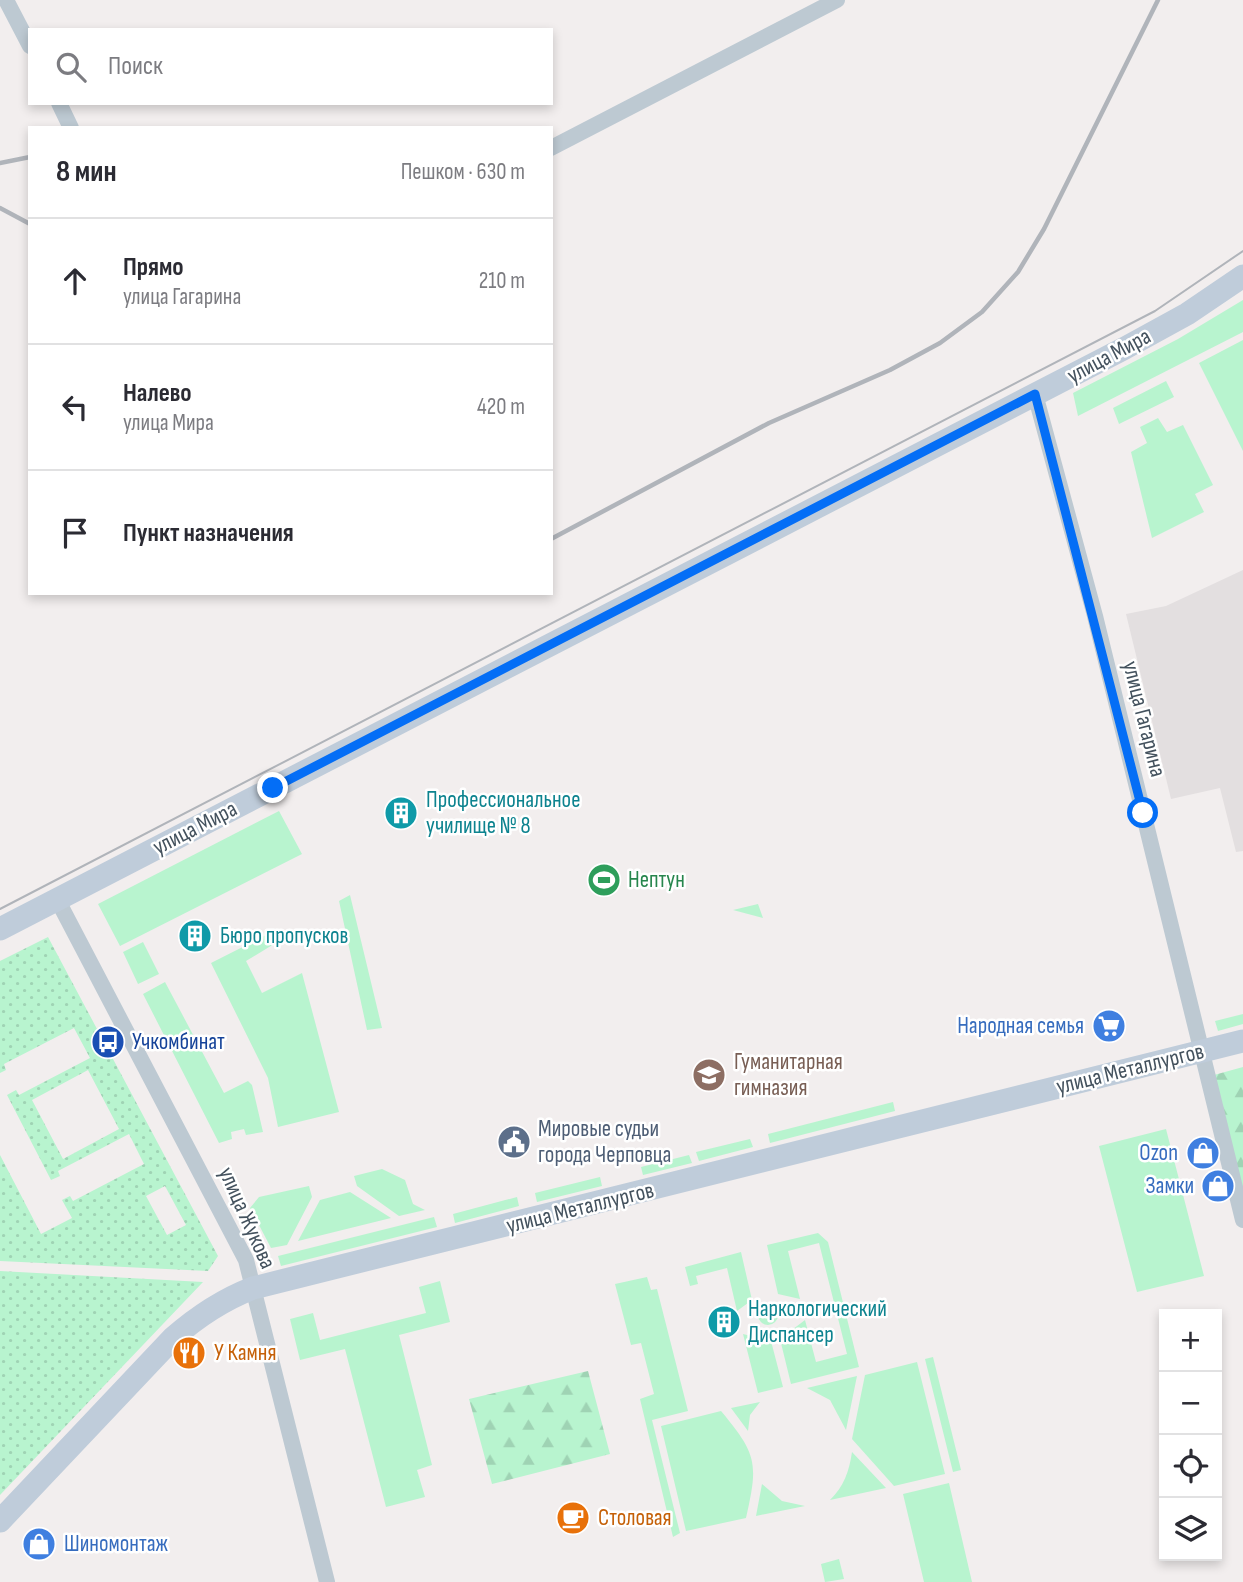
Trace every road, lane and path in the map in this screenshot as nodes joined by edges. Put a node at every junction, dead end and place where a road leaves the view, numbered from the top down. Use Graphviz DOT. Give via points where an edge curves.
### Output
graph roads {
  1 [pos="6,0"];
  2 [pos="837,0"];
  3 [pos="28,43"];
  4 [pos="60,105"];
  5 [pos="70,126"];
  6 [pos="553,147"];
  7 [pos="1243,276"];
  8 [pos="1035,394"];
  9 [pos="57,899"];
  10 [pos="0,929"];
  11 [pos="1243,1041"];
  12 [pos="1201,1050"];
  13 [pos="1243,1220"];
  14 [pos="253,1288"];
  15 [pos="0,1521"];
  16 [pos="327,1582"];
  1 -- 3 [label="street"];
  2 -- 6 [label="street"];
  4 -- 5 [label="street"];
  7 -- 8 [label="main road, улица Мира" via="1187,314"];
  8 -- 9 [label="main road, улица Мира"];
  8 -- 12 [label="street, улица Гагарина" via="1095,616"];
  9 -- 10 [label="main road, улица Мира"];
  9 -- 14 [label="street, улица Жукова" via="223,1213 246,1259"];
  11 -- 12 [label="main road, улица Металлургов"];
  12 -- 13 [label="street, улица Гагарина"];
  12 -- 14 [label="main road, улица Металлургов"];
  14 -- 15 [label="main road, улица Металлургов" via="216,1304 173,1338"];
  14 -- 16 [label="street, улица Жукова"];
}
